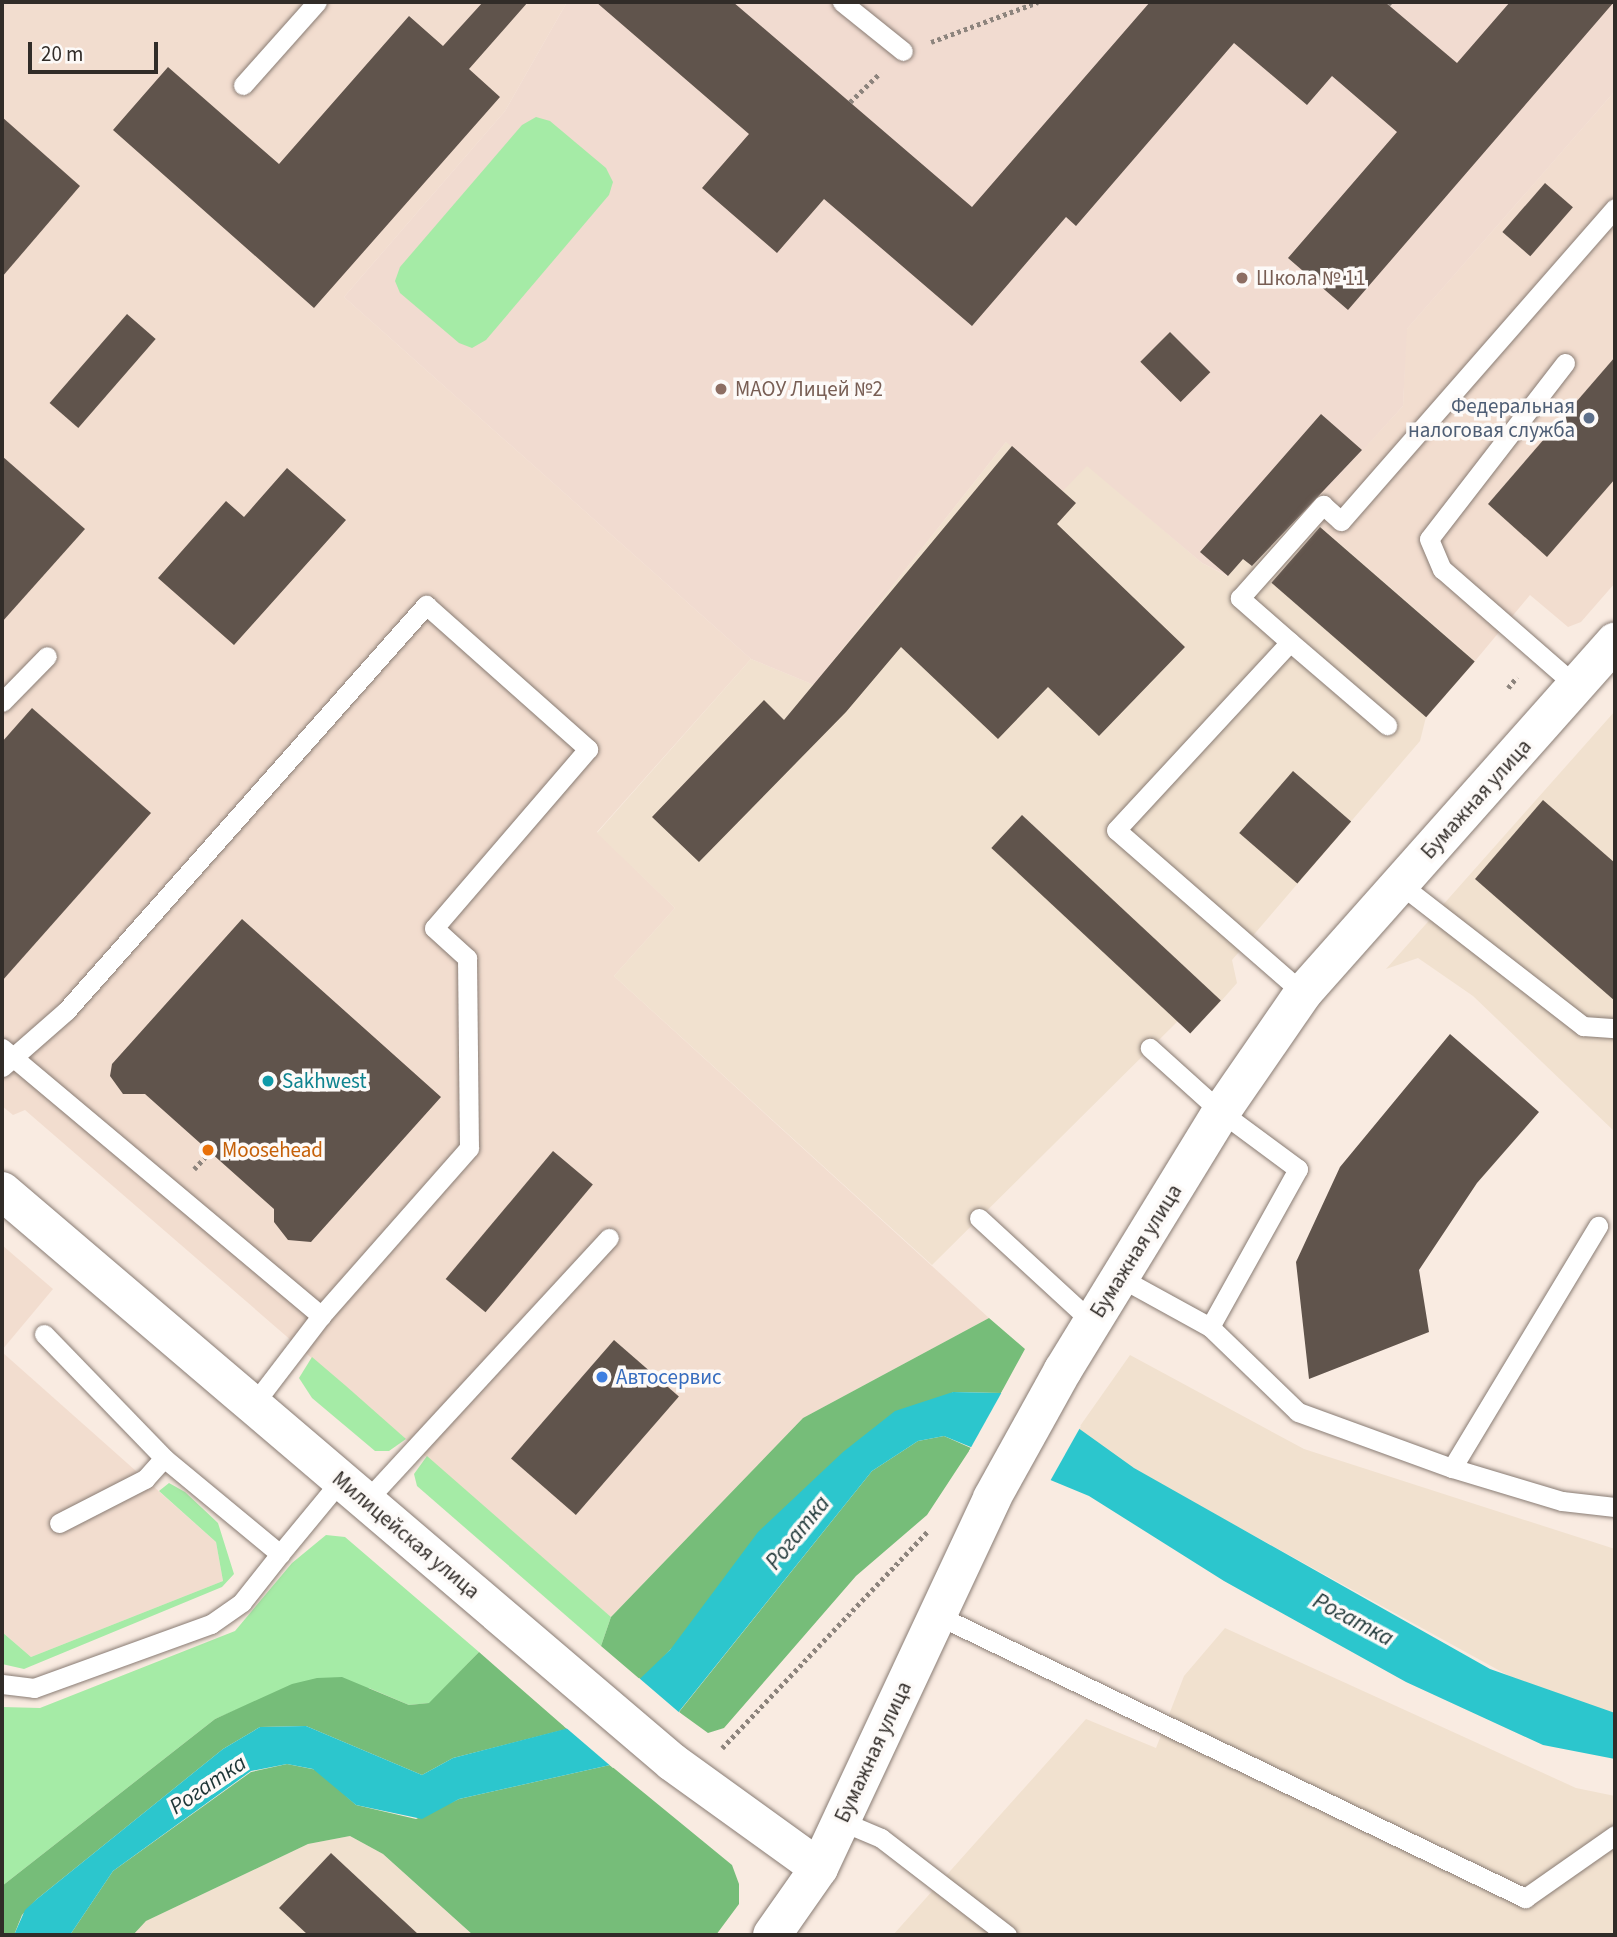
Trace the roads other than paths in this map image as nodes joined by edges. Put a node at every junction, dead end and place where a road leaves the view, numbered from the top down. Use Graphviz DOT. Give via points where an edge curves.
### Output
graph roads {
  1 [pos="317,2"];
  2 [pos="842,2"];
  3 [pos="903,51"];
  4 [pos="243,85"];
  5 [pos="1615,208"];
  6 [pos="1565,363"];
  7 [pos="1290,642"];
  8 [pos="1615,642"];
  9 [pos="47,656"];
  10 [pos="1576,686"];
  11 [pos="2,702"];
  12 [pos="1387,725"];
  13 [pos="1400,884"];
  14 [pos="1303,993"];
  15 [pos="1615,1028"];
  16 [pos="1150,1048"];
  17 [pos="6,1058"];
  18 [pos="1221,1112"];
  19 [pos="2,1191"];
  20 [pos="979,1218"];
  21 [pos="1598,1226"];
  22 [pos="609,1238"];
  23 [pos="1119,1278"];
  24 [pos="321,1316"];
  25 [pos="1092,1322"];
  26 [pos="1210,1327"];
  27 [pos="44,1334"];
  28 [pos="253,1405"];
  29 [pos="164,1458"];
  30 [pos="1452,1468"];
  31 [pos="353,1491"];
  32 [pos="1615,1507"];
  33 [pos="58,1523"];
  34 [pos="280,1554"];
  35 [pos="937,1615"];
  36 [pos="2,1684"];
  37 [pos="841,1821"];
  38 [pos="1615,1835"];
  39 [pos="819,1868"];
  40 [pos="772,1935"];
  41 [pos="1007,1935"];
  1 -- 4 [label="lane"];
  2 -- 3 [label="lane"];
  5 -- 7 [label="lane" via="1341,521 1323,505 1240,598"];
  6 -- 10 [label="lane" via="1429,539 1442,569"];
  7 -- 12 [label="lane"];
  7 -- 14 [label="lane" via="1116,830"];
  8 -- 10 [label="street, Бумажная улица"];
  9 -- 11 [label="lane"];
  10 -- 13 [label="street, Бумажная улица"];
  13 -- 14 [label="street, Бумажная улица"];
  13 -- 15 [label="lane" via="1583,1026"];
  14 -- 18 [label="street, Бумажная улица"];
  16 -- 18 [label="lane"];
  17 -- 24 [label="lane"];
  17 -- 24 [label="lane" via="66,1012 426,604 588,749 434,928 467,958 469,1148"];
  18 -- 23 [label="street, Бумажная улица"];
  18 -- 26 [label="lane" via="1298,1169"];
  19 -- 28 [label="street, Милицейская улица"];
  20 -- 25 [label="lane"];
  21 -- 30 [label="lane"];
  22 -- 31 [label="lane"];
  23 -- 25 [label="street, Бумажная улица"];
  23 -- 26 [label="lane"];
  24 -- 28 [label="lane"];
  25 -- 35 [label="street, Бумажная улица" via="992,1498"];
  26 -- 30 [label="lane" via="1298,1412"];
  27 -- 29 [label="lane"];
  28 -- 31 [label="street, Милицейская улица"];
  29 -- 33 [label="lane" via="145,1479"];
  29 -- 34 [label="lane"];
  30 -- 32 [label="lane" via="1562,1501"];
  31 -- 34 [label="lane"];
  31 -- 39 [label="street, Милицейская улица" via="672,1762"];
  34 -- 36 [label="lane" via="242,1602 211,1624 34,1688"];
  35 -- 37 [label="street, Бумажная улица"];
  35 -- 38 [label="lane" via="1525,1898"];
  37 -- 39 [label="street, Бумажная улица"];
  37 -- 41 [label="lane" via="881,1838"];
  39 -- 40 [label="street, Бумажная улица"];
}
